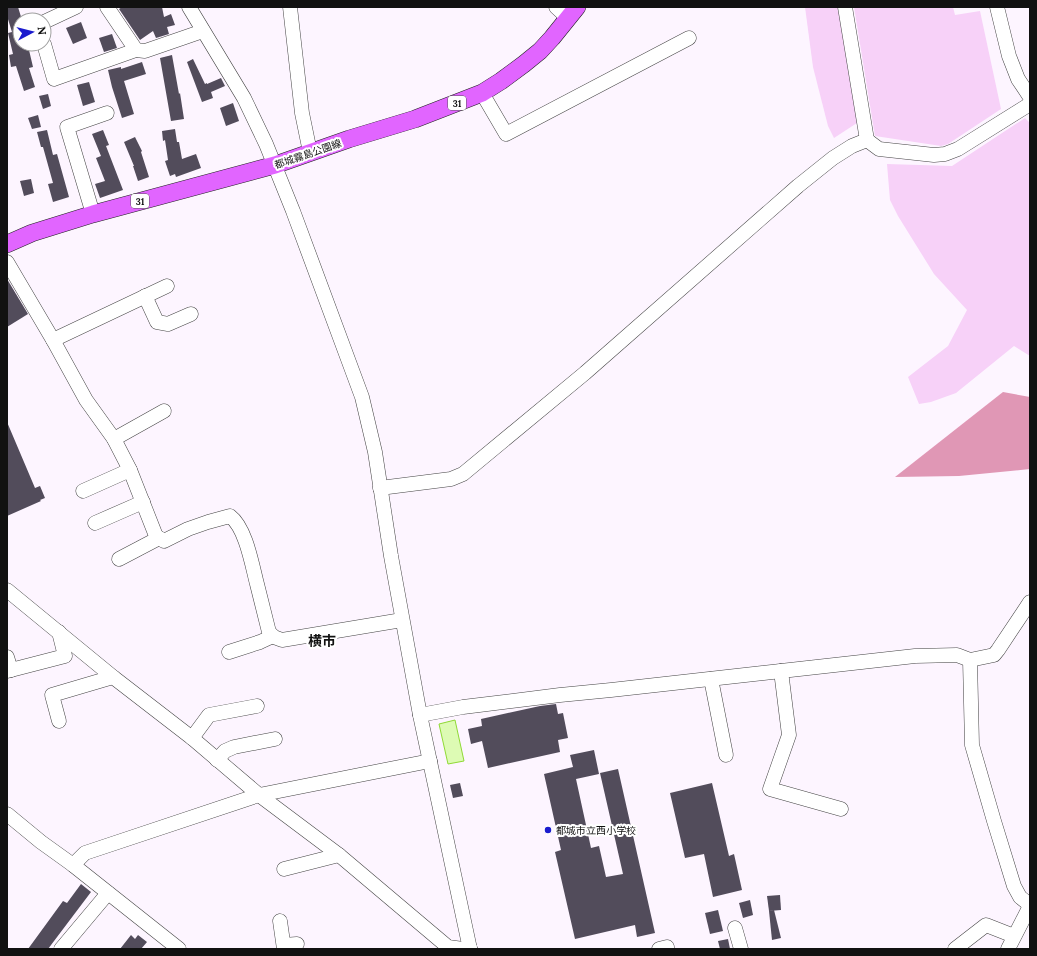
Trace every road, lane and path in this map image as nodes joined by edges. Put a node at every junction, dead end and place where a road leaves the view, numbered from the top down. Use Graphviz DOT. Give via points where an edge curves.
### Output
graph roads {
  1 [pos="76,7"];
  2 [pos="107,7"];
  3 [pos="189,7"];
  4 [pos="290,7"];
  5 [pos="845,7"];
  6 [pos="997,7"];
  7 [pos="567,11"];
  8 [pos="52,18"];
  9 [pos="203,31"];
  10 [pos="689,38"];
  11 [pos="136,50"];
  12 [pos="46,52"];
  13 [pos="482,93"];
  14 [pos="1030,97"];
  15 [pos="1030,104"];
  16 [pos="106,113"];
  17 [pos="867,140"];
  18 [pos="310,152"];
  19 [pos="275,165"];
  20 [pos="93,214"];
  21 [pos="7,244"];
  22 [pos="7,262"];
  23 [pos="167,286"];
  24 [pos="145,296"];
  25 [pos="191,314"];
  26 [pos="53,340"];
  27 [pos="164,411"];
  28 [pos="114,439"];
  29 [pos="130,470"];
  30 [pos="380,488"];
  31 [pos="83,491"];
  32 [pos="142,502"];
  33 [pos="96,523"];
  34 [pos="159,538"];
  35 [pos="119,559"];
  36 [pos="7,590"];
  37 [pos="1030,602"];
  38 [pos="402,620"];
  39 [pos="59,632"];
  40 [pos="273,636"];
  41 [pos="229,652"];
  42 [pos="970,660"];
  43 [pos="8,666"];
  44 [pos="782,671"];
  45 [pos="113,677"];
  46 [pos="711,679"];
  47 [pos="257,706"];
  48 [pos="420,715"];
  49 [pos="59,721"];
  50 [pos="192,738"];
  51 [pos="275,739"];
  52 [pos="726,755"];
  53 [pos="217,760"];
  54 [pos="430,761"];
  55 [pos="259,795"];
  56 [pos="841,809"];
  57 [pos="7,814"];
  58 [pos="339,855"];
  59 [pos="73,865"];
  60 [pos="284,869"];
  61 [pos="108,893"];
  62 [pos="1030,906"];
  63 [pos="280,921"];
  64 [pos="735,928"];
  65 [pos="1014,936"];
  66 [pos="288,946"];
  67 [pos="470,948"];
  68 [pos="61,949"];
  69 [pos="179,949"];
  70 [pos="659,949"];
  71 [pos="667,949"];
  72 [pos="741,949"];
  73 [pos="955,949"];
  74 [pos="1008,949"];
  1 -- 8 [label="street"];
  2 -- 11 [label="street"];
  3 -- 9 [label="street"];
  4 -- 18 [label="street" via="302,113"];
  5 -- 17 [label="street"];
  6 -- 14 [label="street" via="1009,56 1018,79"];
  7 -- 13 [label="main road, 都城霧島公園線 / 31" via="552,38 540,51"];
  9 -- 11 [label="street" via="145,51"];
  9 -- 19 [label="street" via="244,98"];
  10 -- 13 [label="street" via="506,134"];
  11 -- 12 [label="street" via="54,79"];
  13 -- 18 [label="main road, 都城霧島公園線 / 31" via="415,119"];
  15 -- 17 [label="street" via="958,149 945,154 879,149"];
  16 -- 20 [label="street" via="67,127"];
  17 -- 30 [label="street" via="833,158 798,186 590,368 464,474 451,479"];
  18 -- 19 [label="main road, 都城霧島公園線 / 31"];
  19 -- 20 [label="main road, 都城霧島公園線 / 31"];
  19 -- 30 [label="street" via="362,397 375,452"];
  20 -- 21 [label="main road, 都城霧島公園線 / 31" via="32,233"];
  22 -- 26 [label="street"];
  23 -- 24 [label="street"];
  24 -- 25 [label="street" via="157,322 168,324"];
  24 -- 26 [label="street"];
  26 -- 28 [label="street" via="86,400"];
  27 -- 28 [label="street"];
  28 -- 29 [label="street"];
  29 -- 31 [label="street"];
  29 -- 32 [label="street"];
  30 -- 38 [label="street"];
  32 -- 33 [label="street"];
  32 -- 34 [label="street"];
  34 -- 35 [label="street"];
  34 -- 40 [label="street" via="164,540 188,529 230,516 234,519 248,548 269,632"];
  36 -- 39 [label="street"];
  37 -- 42 [label="street" via="994,655"];
  38 -- 40 [label="street" via="282,640"];
  38 -- 48 [label="street"];
  39 -- 43 [label="street" via="65,656"];
  39 -- 45 [label="street"];
  40 -- 41 [label="street"];
  42 -- 44 [label="street" via="957,655 915,656"];
  42 -- 62 [label="street" via="972,745 1014,886 1020,897"];
  44 -- 46 [label="street"];
  44 -- 56 [label="street" via="789,735 770,789"];
  45 -- 49 [label="street" via="52,695"];
  45 -- 50 [label="street"];
  46 -- 48 [label="street" via="560,695"];
  46 -- 52 [label="street"];
  47 -- 50 [label="street" via="209,715"];
  48 -- 54 [label="street"];
  50 -- 53 [label="street"];
  51 -- 53 [label="street" via="234,747 225,751"];
  53 -- 55 [label="street"];
  54 -- 55 [label="street"];
  54 -- 67 [label="street"];
  55 -- 58 [label="street"];
  55 -- 59 [label="street" via="85,853"];
  57 -- 59 [label="street"];
  58 -- 60 [label="street"];
  58 -- 67 [label="street" via="448,947"];
  59 -- 61 [label="street"];
  61 -- 68 [label="street"];
  61 -- 69 [label="street"];
  62 -- 65 [label="street"];
  63 -- 66 [label="street"];
  64 -- 72 [label="street"];
  65 -- 73 [label="street" via="986,925"];
  65 -- 74 [label="street"];
  70 -- 71 [label="street"];
}
